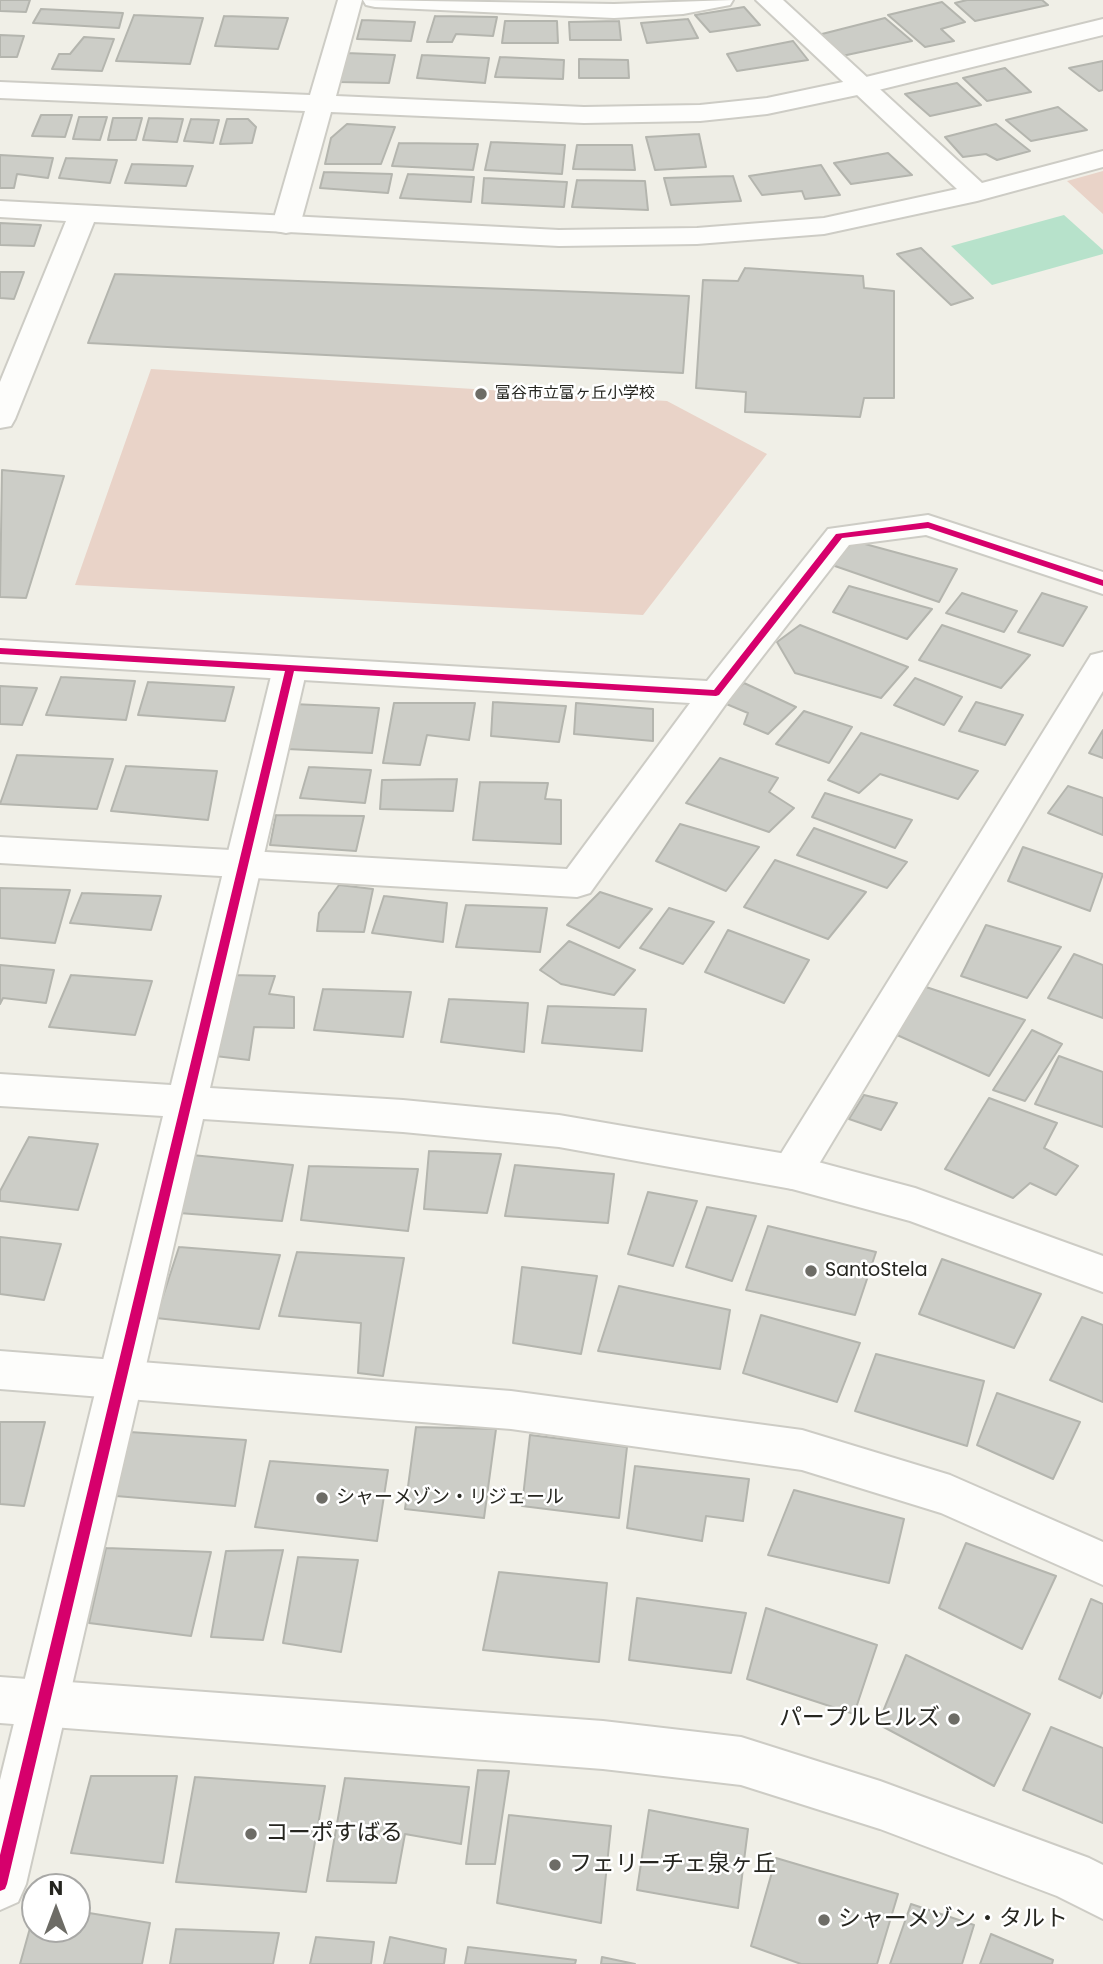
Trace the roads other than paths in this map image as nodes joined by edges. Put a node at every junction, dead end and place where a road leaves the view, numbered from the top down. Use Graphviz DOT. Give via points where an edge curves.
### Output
graph roads {
  1 [pos="350,0"];
  2 [pos="375,0"];
  3 [pos="721,0"];
  4 [pos="768,0"];
  5 [pos="1103,27"];
  6 [pos="862,86"];
  7 [pos="0,90"];
  8 [pos="318,105"];
  9 [pos="1103,159"];
  10 [pos="977,193"];
  11 [pos="0,209"];
  12 [pos="83,214"];
  13 [pos="286,225"];
  14 [pos="0,339"];
  15 [pos="33,341"];
  16 [pos="0,419"];
  17 [pos="1103,583"];
  18 [pos="0,651"];
  19 [pos="1103,663"];
  20 [pos="290,668"];
  21 [pos="716,693"];
  22 [pos="0,850"];
  23 [pos="243,866"];
  24 [pos="0,1090"];
  25 [pos="186,1104"];
  26 [pos="792,1172"];
  27 [pos="1103,1274"];
  28 [pos="0,1370"];
  29 [pos="120,1380"];
  30 [pos="1103,1564"];
  31 [pos="22,1701"];
  32 [pos="0,1884"];
  33 [pos="1103,1893"];
  1 -- 8 [label="street"];
  2 -- 3 [label="street" via="614,11"];
  4 -- 6 [label="street"];
  5 -- 6 [label="street"];
  6 -- 8 [label="street" via="767,106 643,117"];
  6 -- 10 [label="street"];
  7 -- 8 [label="street"];
  8 -- 13 [label="street"];
  9 -- 10 [label="street"];
  10 -- 13 [label="street" via="824,226 697,236 559,238"];
  11 -- 12 [label="street"];
  12 -- 13 [label="street"];
  12 -- 15 [label="street"];
  14 -- 15 [label="street"];
  15 -- 16 [label="street"];
  17 -- 21 [label="street" via="928,525 839,536"];
  18 -- 20 [label="street"];
  19 -- 26 [label="street"];
  20 -- 21 [label="street"];
  20 -- 23 [label="street"];
  21 -- 23 [label="street" via="578,883"];
  22 -- 23 [label="street"];
  23 -- 25 [label="street"];
  24 -- 25 [label="street"];
  25 -- 26 [label="street" via="403,1116 559,1131"];
  25 -- 29 [label="street"];
  26 -- 27 [label="street" via="915,1205"];
  28 -- 29 [label="street"];
  29 -- 30 [label="street" via="511,1410 802,1450 950,1494"];
  29 -- 31 [label="street"];
  31 -- 32 [label="street"];
  31 -- 33 [label="street" via="603,1745 741,1762 880,1805 1071,1876"];
}
